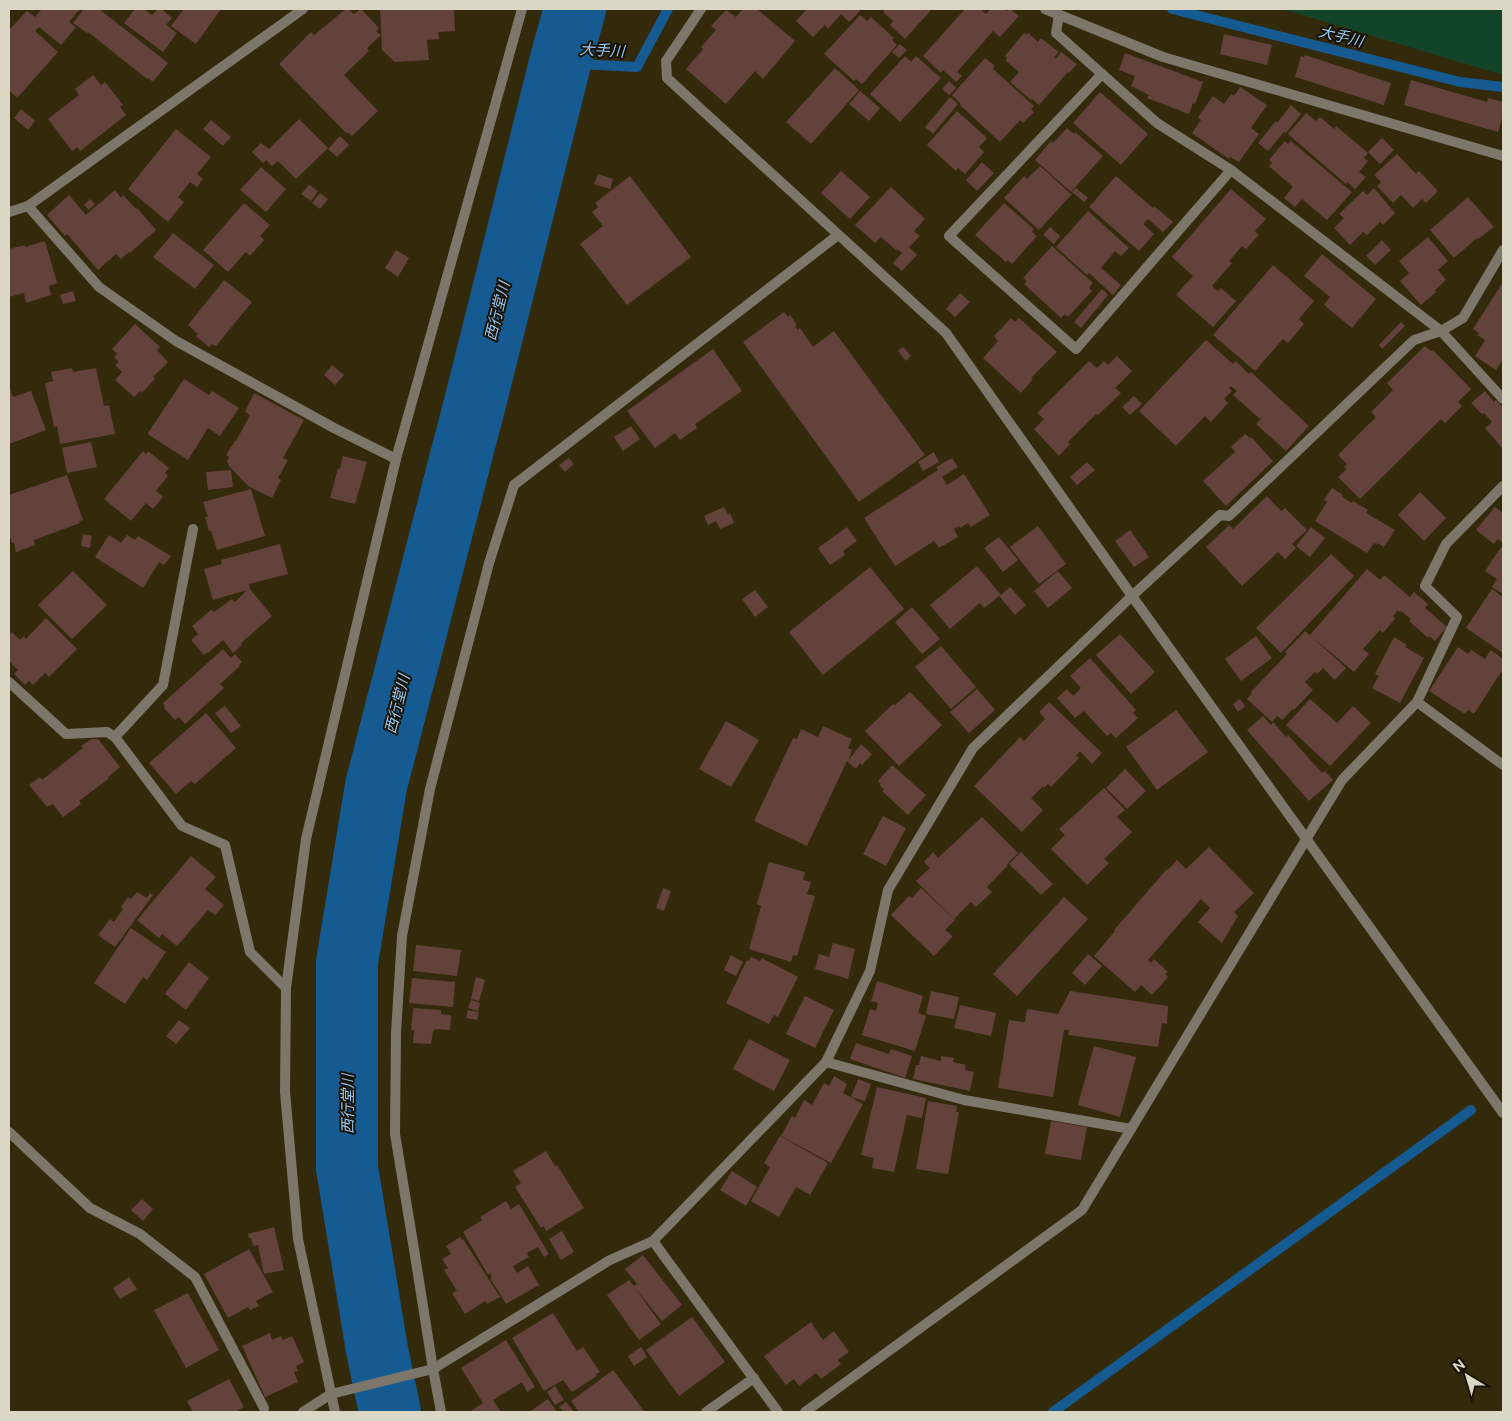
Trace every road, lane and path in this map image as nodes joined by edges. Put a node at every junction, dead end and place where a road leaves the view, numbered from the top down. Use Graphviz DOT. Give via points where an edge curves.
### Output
graph roads {
  1 [pos="303,9"];
  2 [pos="522,9"];
  3 [pos="701,9"];
  4 [pos="1045,9"];
  5 [pos="1059,15"];
  6 [pos="1102,74"];
  7 [pos="1503,156"];
  8 [pos="1231,170"];
  9 [pos="28,206"];
  10 [pos="9,212"];
  11 [pos="838,235"];
  12 [pos="1503,250"];
  13 [pos="1441,331"];
  14 [pos="1503,399"];
  15 [pos="396,459"];
  16 [pos="1503,486"];
  17 [pos="193,529"];
  18 [pos="1132,596"];
  19 [pos="9,682"];
  20 [pos="1417,702"];
  21 [pos="115,738"];
  22 [pos="1503,765"];
  23 [pos="1306,838"];
  24 [pos="286,988"];
  25 [pos="826,1062"];
  26 [pos="1503,1113"];
  27 [pos="1131,1129"];
  28 [pos="9,1132"];
  29 [pos="653,1241"];
  30 [pos="430,1370"];
  31 [pos="754,1378"];
  32 [pos="336,1393"];
  33 [pos="264,1408"];
  34 [pos="303,1412"];
  35 [pos="335,1412"];
  36 [pos="441,1412"];
  37 [pos="706,1412"];
  38 [pos="778,1412"];
  39 [pos="805,1412"];
  1 -- 9 [label="street"];
  2 -- 15 [label="street"];
  3 -- 11 [label="street" via="666,62 668,78"];
  4 -- 5 [label="street"];
  5 -- 6 [label="street" via="1056,33"];
  5 -- 7 [label="street" via="1164,57"];
  6 -- 8 [label="street" via="1157,123"];
  6 -- 8 [label="street" via="950,236 1076,349"];
  8 -- 13 [label="street"];
  9 -- 10 [label="street"];
  9 -- 15 [label="street" via="99,287 176,341"];
  11 -- 18 [label="street" via="946,333"];
  11 -- 30 [label="street" via="514,485 488,563 430,789 402,936 396,1033 395,1134 414,1243"];
  12 -- 13 [label="street" via="1463,318"];
  13 -- 14 [label="street"];
  13 -- 18 [label="street" via="1414,340 1229,516 1220,515"];
  15 -- 24 [label="street" via="306,839"];
  16 -- 20 [label="street" via="1446,544 1425,586 1457,617"];
  17 -- 21 [label="street" via="163,685"];
  18 -- 23 [label="street"];
  18 -- 25 [label="street" via="974,748 888,890 870,971"];
  19 -- 21 [label="street" via="66,734 107,732"];
  20 -- 22 [label="street"];
  20 -- 23 [label="street" via="1342,780"];
  21 -- 24 [label="street" via="182,826 225,845 250,952"];
  23 -- 26 [label="street"];
  23 -- 27 [label="street"];
  24 -- 32 [label="street" via="285,1092 298,1239"];
  25 -- 27 [label="street" via="964,1100"];
  25 -- 29 [label="street"];
  27 -- 39 [label="street" via="1082,1210"];
  28 -- 33 [label="street" via="90,1208 140,1234 196,1277"];
  29 -- 30 [label="street" via="610,1260"];
  29 -- 31 [label="street"];
  30 -- 32 [label="street"];
  30 -- 36 [label="street"];
  31 -- 37 [label="street"];
  31 -- 38 [label="street"];
  32 -- 34 [label="street"];
  32 -- 35 [label="street"];
}
